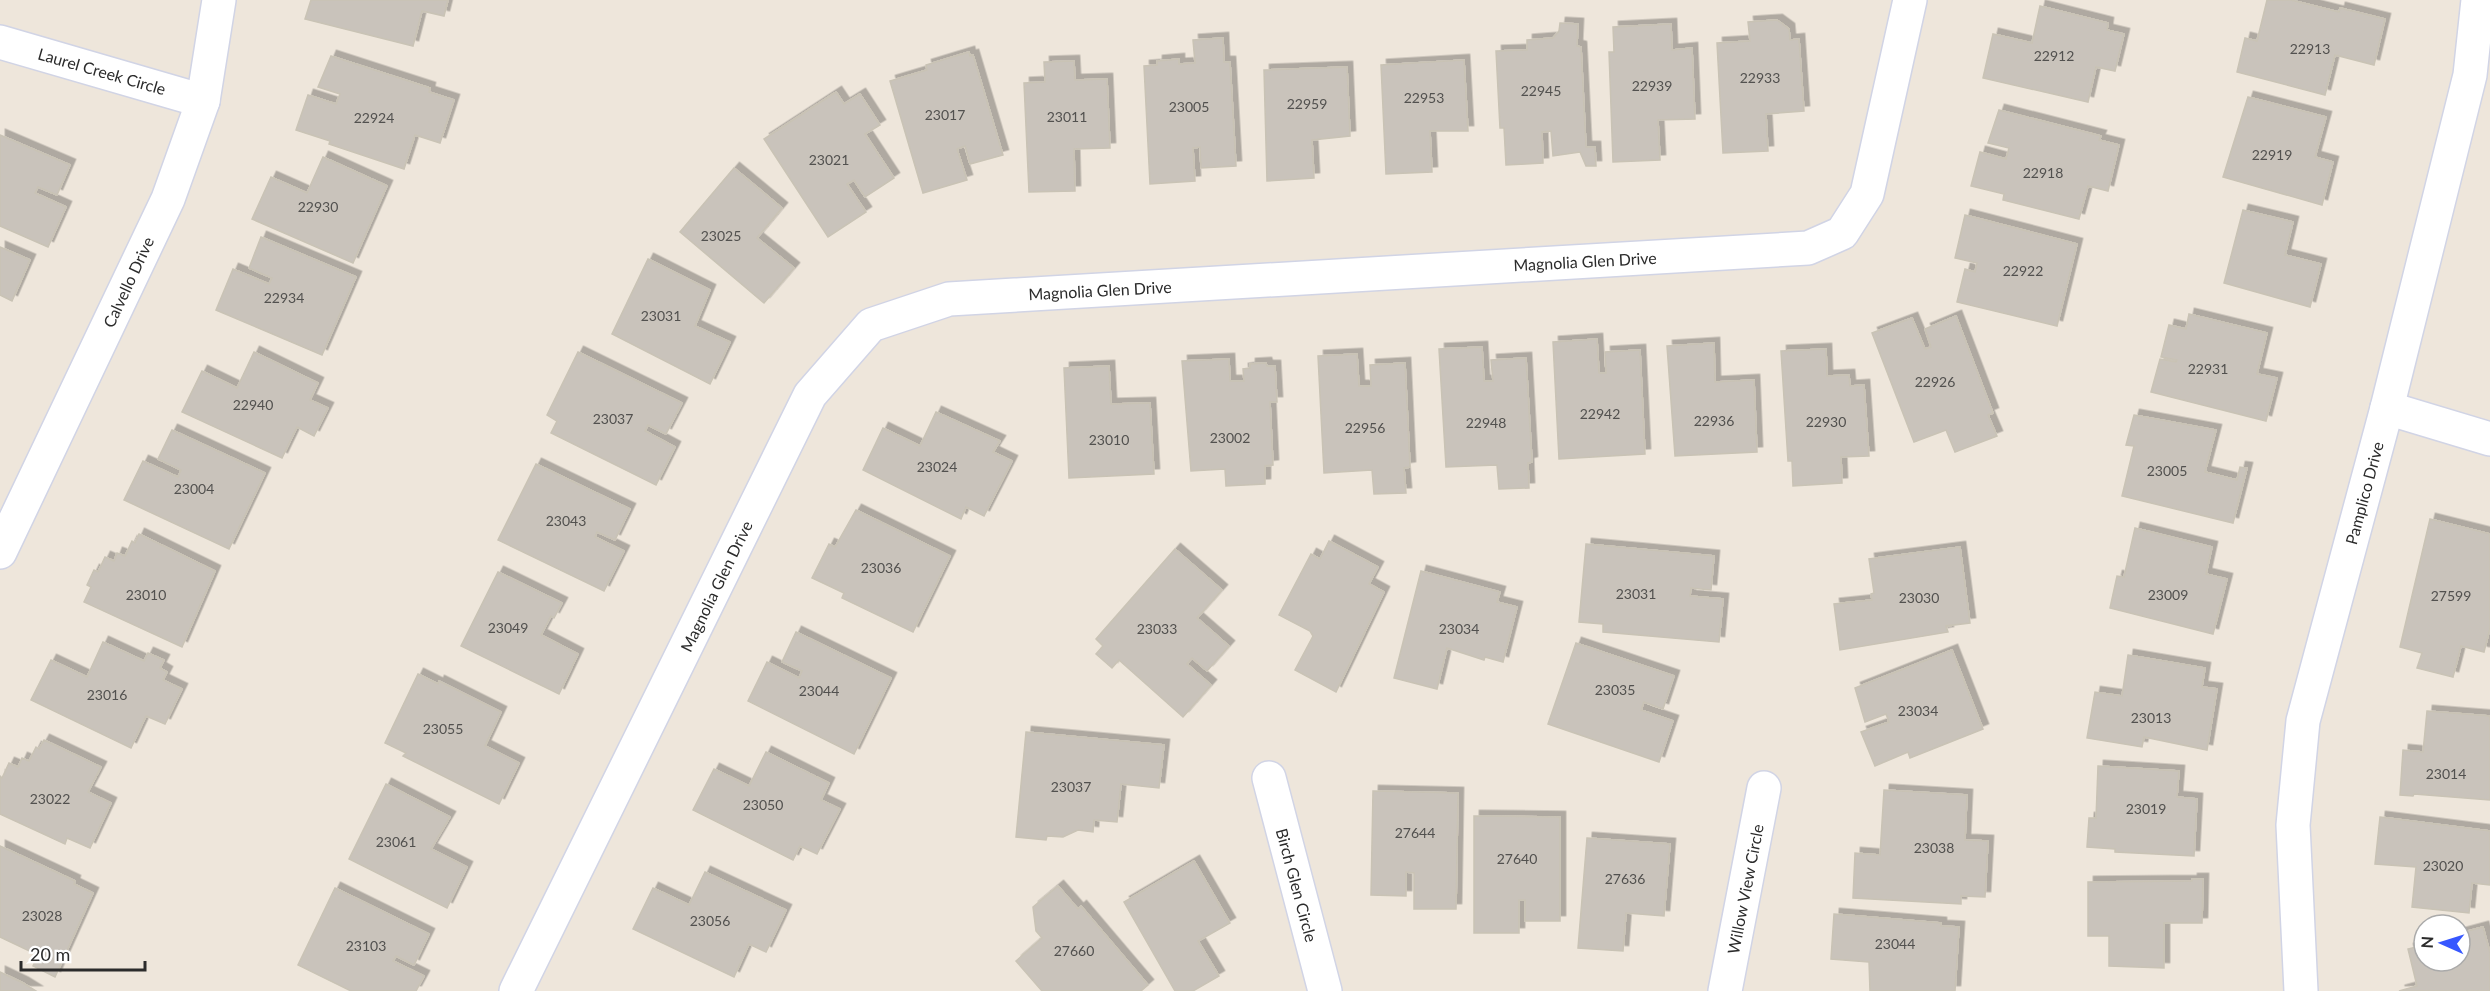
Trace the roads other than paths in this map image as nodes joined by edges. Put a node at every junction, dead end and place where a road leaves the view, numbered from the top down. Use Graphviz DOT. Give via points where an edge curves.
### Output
graph roads {
  1 [pos="219,0"];
  2 [pos="1910,0"];
  3 [pos="2478,0"];
  4 [pos="0,42"];
  5 [pos="204,101"];
  6 [pos="2387,408"];
  7 [pos="2490,439"];
  8 [pos="0,552"];
  9 [pos="1269,778"];
  10 [pos="1764,788"];
  11 [pos="516,991"];
  12 [pos="1325,991"];
  13 [pos="1725,991"];
  14 [pos="2301,991"];
  1 -- 5 [label="street, Calvello Drive"];
  2 -- 11 [label="street, Magnolia Glen Drive" via="1867,194 1842,232 1808,248 949,299 871,325 810,395"];
  3 -- 6 [label="street, Pamplico Drive" via="2470,75"];
  4 -- 5 [label="street, Laurel Creek Circle"];
  5 -- 8 [label="street, Calvello Drive" via="168,199"];
  6 -- 7 [label="street"];
  6 -- 14 [label="street, Pamplico Drive" via="2303,721 2293,825"];
  9 -- 12 [label="street, Birch Glen Circle"];
  10 -- 13 [label="street, Willow View Circle"];
}
